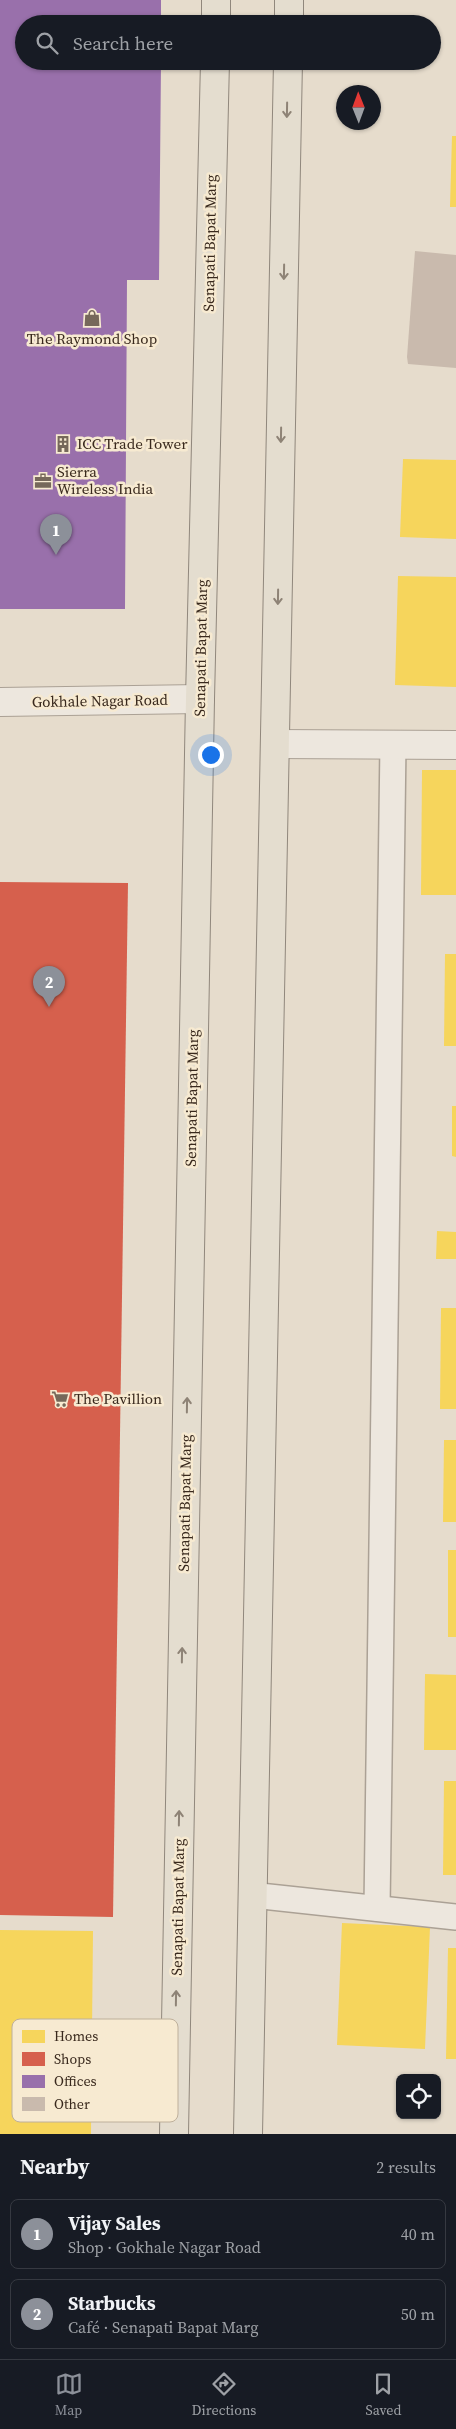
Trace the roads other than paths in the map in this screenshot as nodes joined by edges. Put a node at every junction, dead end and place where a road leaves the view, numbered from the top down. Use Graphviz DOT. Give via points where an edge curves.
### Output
graph roads {
  1 [pos="216,0"];
  2 [pos="289,0"];
  3 [pos="216,15"];
  4 [pos="289,15"];
  5 [pos="215,70"];
  6 [pos="288,70"];
  7 [pos="200,699"];
  8 [pos="0,702"];
  9 [pos="275,744"];
  10 [pos="393,744"];
  11 [pos="456,745"];
  12 [pos="252,1896"];
  13 [pos="377,1908"];
  14 [pos="456,1917"];
  15 [pos="176,2019"];
  16 [pos="248,2134"];
  1 -- 3 [label="main road"];
  2 -- 4 [label="main road"];
  5 -- 7 [label="main road, Senapati Bapat Marg"];
  6 -- 9 [label="main road, one-way"];
  7 -- 8 [label="street, Gokhale Nagar Road"];
  15 -- 7 [label="main road, Senapati Bapat Marg, one-way"];
  9 -- 10 [label="street"];
  9 -- 12 [label="main road"];
  10 -- 11 [label="street"];
  10 -- 13 [label="lane"];
  12 -- 13 [label="lane"];
  12 -- 16 [label="main road"];
  13 -- 14 [label="lane"];
}
